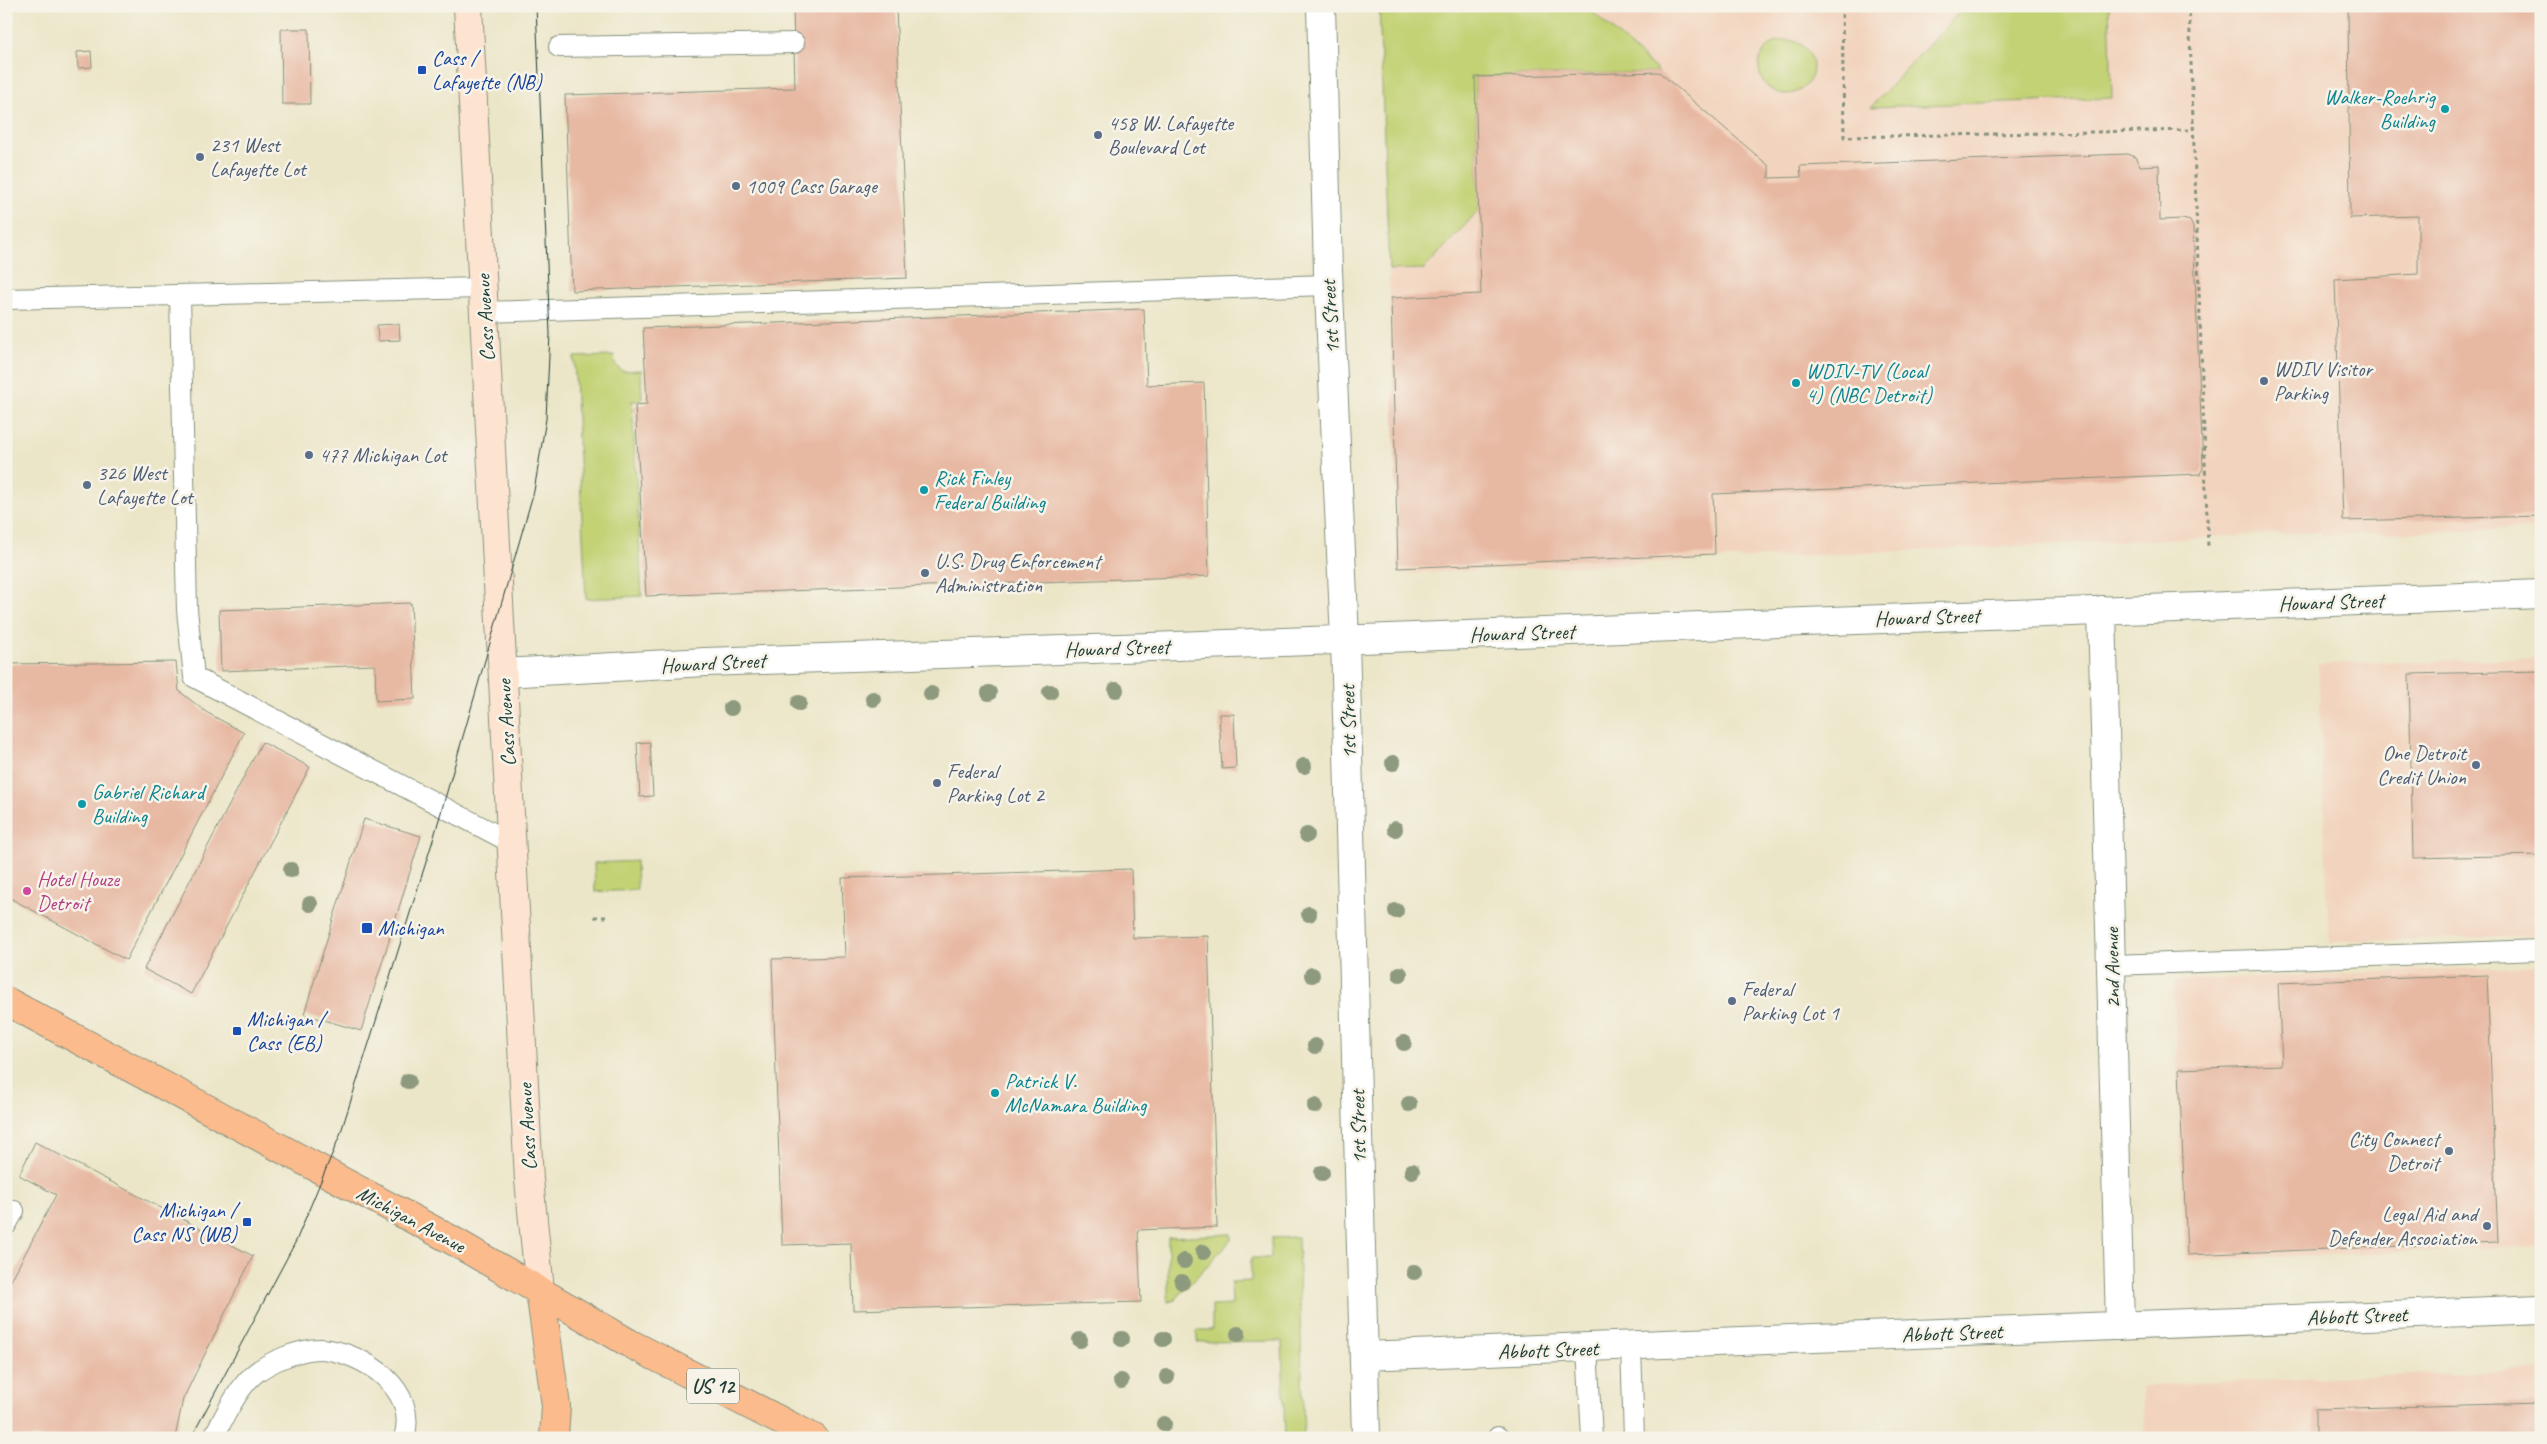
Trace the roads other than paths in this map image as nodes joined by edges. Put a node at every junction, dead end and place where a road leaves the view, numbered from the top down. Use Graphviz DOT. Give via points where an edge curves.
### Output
graph roads {
  1 [pos="468,6"];
  2 [pos="1321,6"];
  3 [pos="794,43"];
  4 [pos="559,47"];
  5 [pos="1328,285"];
  6 [pos="180,295"];
  7 [pos="6,299"];
  8 [pos="484,300"];
  9 [pos="2541,594"];
  10 [pos="2102,610"];
  11 [pos="1345,639"];
  12 [pos="503,672"];
  13 [pos="512,843"];
  14 [pos="2541,950"];
  15 [pos="2112,965"];
  16 [pos="6,1001"];
  17 [pos="540,1291"];
  18 [pos="2541,1309"];
  19 [pos="2120,1326"];
  20 [pos="1631,1347"];
  21 [pos="1587,1348"];
  22 [pos="1364,1356"];
  23 [pos="213,1438"];
  24 [pos="404,1438"];
  25 [pos="554,1438"];
  26 [pos="814,1438"];
  27 [pos="1366,1438"];
  28 [pos="1592,1438"];
  29 [pos="1634,1438"];
  1 -- 8 [label="main road, Cass Avenue"];
  2 -- 5 [label="street, 1st Street"];
  3 -- 4 [label="lane"];
  5 -- 8 [label="lane"];
  5 -- 11 [label="street, 1st Street"];
  6 -- 7 [label="lane"];
  6 -- 8 [label="lane"];
  6 -- 13 [label="lane" via="187,610 194,677"];
  8 -- 12 [label="main road, Cass Avenue"];
  9 -- 10 [label="street, Howard Street"];
  10 -- 11 [label="street, Howard Street"];
  10 -- 15 [label="street, 2nd Avenue"];
  11 -- 12 [label="street, Howard Street"];
  11 -- 22 [label="street, 1st Street"];
  12 -- 13 [label="main road, Cass Avenue"];
  13 -- 17 [label="main road, Cass Avenue" via="529,1180"];
  14 -- 15 [label="lane"];
  15 -- 19 [label="street, 2nd Avenue"];
  16 -- 17 [label="main road, Michigan Avenue" via="450,1239"];
  17 -- 25 [label="main road, Cass Avenue" via="556,1406"];
  17 -- 26 [label="main road, Michigan Avenue / US 12" via="629,1342"];
  18 -- 19 [label="street, Abbott Street"];
  19 -- 20 [label="street, Abbott Street"];
  20 -- 21 [label="street, Abbott Street"];
  20 -- 29 [label="lane"];
  21 -- 22 [label="street, Abbott Street"];
  21 -- 28 [label="lane"];
  22 -- 27 [label="street, 1st Street"];
  23 -- 24 [label="lane" via="252,1376 285,1356 322,1349 356,1358 385,1375 404,1401 407,1429"];
}
